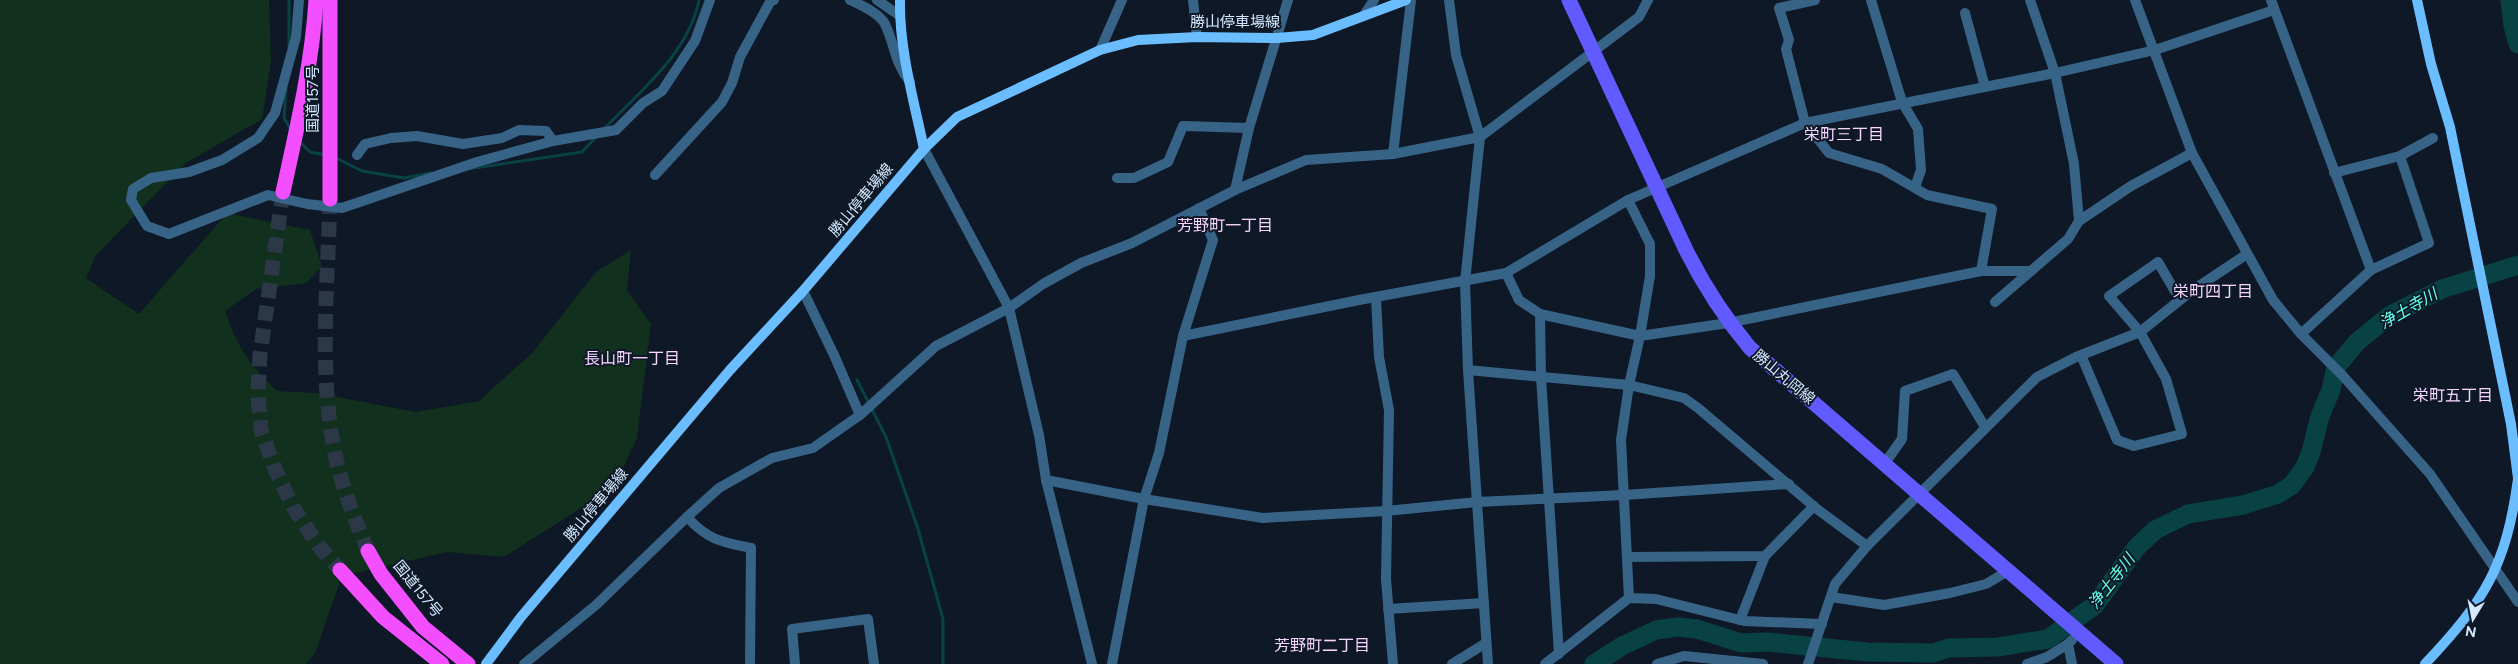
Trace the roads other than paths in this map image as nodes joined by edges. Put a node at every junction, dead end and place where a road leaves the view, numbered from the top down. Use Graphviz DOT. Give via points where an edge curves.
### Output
graph roads {
  1 [pos="299,0"];
  2 [pos="316,0"];
  3 [pos="330,0"];
  4 [pos="710,0"];
  5 [pos="774,0"];
  6 [pos="850,0"];
  7 [pos="877,0"];
  8 [pos="900,0"];
  9 [pos="1122,0"];
  10 [pos="1193,0"];
  11 [pos="1288,0"];
  12 [pos="1374,0"];
  13 [pos="1406,0"];
  14 [pos="1411,0"];
  15 [pos="1449,0"];
  16 [pos="1569,0"];
  17 [pos="1648,0"];
  18 [pos="1815,0"];
  19 [pos="1871,0"];
  20 [pos="2030,0"];
  21 [pos="2135,0"];
  22 [pos="2271,0"];
  23 [pos="2417,0"];
  24 [pos="2274,10"];
  25 [pos="1965,13"];
  26 [pos="1364,15"];
  27 [pos="900,16"];
  28 [pos="1197,37"];
  29 [pos="1277,38"];
  30 [pos="1100,50"];
  31 [pos="2155,50"];
  32 [pos="1593,51"];
  33 [pos="2055,73"];
  34 [pos="910,83"];
  35 [pos="1985,87"];
  36 [pos="1902,102"];
  37 [pos="1805,123"];
  38 [pos="1249,128"];
  39 [pos="1480,137"];
  40 [pos="2433,138"];
  41 [pos="553,141"];
  42 [pos="924,149"];
  43 [pos="2192,153"];
  44 [pos="1393,154"];
  45 [pos="357,155"];
  46 [pos="2400,156"];
  47 [pos="2334,173"];
  48 [pos="655,176"];
  49 [pos="1116,178"];
  50 [pos="1656,186"];
  51 [pos="1915,187"];
  52 [pos="1235,190"];
  53 [pos="283,192"];
  54 [pos="330,199"];
  55 [pos="1628,200"];
  56 [pos="1199,208"];
  57 [pos="2079,221"];
  58 [pos="2247,254"];
  59 [pos="2371,270"];
  60 [pos="1980,271"];
  61 [pos="2031,271"];
  62 [pos="1506,273"];
  63 [pos="1465,282"];
  64 [pos="803,291"];
  65 [pos="1376,298"];
  66 [pos="2180,300"];
  67 [pos="1995,302"];
  68 [pos="1009,308"];
  69 [pos="1540,314"];
  70 [pos="1728,323"];
  71 [pos="2140,332"];
  72 [pos="1183,336"];
  73 [pos="1640,336"];
  74 [pos="2304,337"];
  75 [pos="2082,355"];
  76 [pos="1468,370"];
  77 [pos="1541,377"];
  78 [pos="1629,385"];
  79 [pos="860,415"];
  80 [pos="1985,427"];
  81 [pos="1885,463"];
  82 [pos="2518,479"];
  83 [pos="1046,480"];
  84 [pos="1789,484"];
  85 [pos="1920,493"];
  86 [pos="1624,495"];
  87 [pos="1144,499"];
  88 [pos="1549,499"];
  89 [pos="1477,502"];
  90 [pos="1814,506"];
  91 [pos="1386,511"];
  92 [pos="687,517"];
  93 [pos="1867,546"];
  94 [pos="368,551"];
  95 [pos="1765,556"];
  96 [pos="1627,557"];
  97 [pos="2496,569"];
  98 [pos="340,570"];
  99 [pos="2008,571"];
  100 [pos="1831,597"];
  101 [pos="1629,598"];
  102 [pos="2518,602"];
  103 [pos="1484,603"];
  104 [pos="1388,609"];
  105 [pos="1740,620"];
  106 [pos="1820,627"];
  107 [pos="2080,634"];
  108 [pos="1486,643"];
  109 [pos="2068,644"];
  110 [pos="1559,654"];
  111 [pos="792,663"];
  112 [pos="442,664"];
  113 [pos="468,664"];
  114 [pos="486,664"];
  115 [pos="524,664"];
  116 [pos="750,664"];
  117 [pos="874,664"];
  118 [pos="1092,664"];
  119 [pos="1112,664"];
  120 [pos="1393,664"];
  121 [pos="1452,664"];
  122 [pos="1488,664"];
  123 [pos="1545,664"];
  124 [pos="1657,664"];
  125 [pos="1763,664"];
  126 [pos="1808,664"];
  127 [pos="2027,664"];
  128 [pos="2072,664"];
  129 [pos="2116,664"];
  130 [pos="2425,664"];
  1 -- 41 [label="street" via="296,37 275,113 258,138 222,160 189,172 151,178 133,189 131,200 147,226 169,234 268,195 342,208 477,162"];
  2 -- 53 [label="highway, 国道157号" via="304,97"];
  3 -- 54 [label="highway, 国道157号"];
  4 -- 41 [label="street" via="695,41 662,91 643,103 616,130"];
  5 -- 48 [label="street" via="740,58 722,102"];
  6 -- 34 [label="street" via="862,5 884,23 900,69"];
  7 -- 27 [label="street"];
  8 -- 27 [label="main road"];
  9 -- 30 [label="street"];
  10 -- 28 [label="street"];
  11 -- 29 [label="street"];
  12 -- 26 [label="street"];
  13 -- 26 [label="main road, 勝山停車場線"];
  14 -- 44 [label="street"];
  15 -- 39 [label="street" via="1456,55"];
  16 -- 32 [label="main road, 勝山丸岡線"];
  17 -- 32 [label="street" via="1639,17"];
  18 -- 37 [label="street" via="1779,8 1789,40 1786,49"];
  19 -- 36 [label="street"];
  20 -- 33 [label="street"];
  21 -- 31 [label="street"];
  22 -- 24 [label="street"];
  23 -- 82 [label="main road" via="2431,64 2450,127 2511,424"];
  24 -- 31 [label="street"];
  24 -- 47 [label="street"];
  25 -- 35 [label="street"];
  26 -- 29 [label="main road, 勝山停車場線" via="1313,35"];
  27 -- 34 [label="main road"];
  28 -- 29 [label="main road, 勝山停車場線"];
  28 -- 30 [label="main road, 勝山停車場線" via="1138,40"];
  29 -- 38 [label="street"];
  30 -- 42 [label="main road, 勝山停車場線" via="957,117"];
  31 -- 33 [label="street"];
  31 -- 43 [label="street"];
  32 -- 39 [label="street"];
  32 -- 50 [label="main road, 勝山丸岡線"];
  33 -- 35 [label="street"];
  33 -- 57 [label="street" via="2074,164"];
  34 -- 42 [label="main road"];
  35 -- 36 [label="street"];
  36 -- 37 [label="street"];
  36 -- 51 [label="street" via="1918,129 1921,170"];
  37 -- 50 [label="street"];
  37 -- 51 [label="street" via="1829,153 1882,169"];
  38 -- 49 [label="street" via="1183,126 1168,162 1134,178"];
  38 -- 52 [label="street"];
  39 -- 44 [label="street"];
  39 -- 63 [label="street"];
  40 -- 46 [label="street"];
  41 -- 45 [label="street" via="546,131 519,130 502,138 463,144 417,136 365,144"];
  42 -- 64 [label="main road, 勝山停車場線"];
  42 -- 68 [label="street"];
  43 -- 57 [label="street" via="2131,186"];
  43 -- 58 [label="street"];
  44 -- 52 [label="street" via="1306,160"];
  46 -- 47 [label="street"];
  46 -- 59 [label="street" via="2429,244"];
  47 -- 59 [label="street"];
  50 -- 55 [label="street"];
  50 -- 70 [label="main road, 勝山丸岡線" via="1700,278"];
  51 -- 60 [label="street" via="1927,195 1992,209"];
  52 -- 56 [label="street"];
  55 -- 62 [label="street"];
  55 -- 73 [label="street" via="1650,244 1650,276"];
  56 -- 68 [label="street" via="1132,243 1081,263"];
  56 -- 72 [label="street" via="1213,240"];
  57 -- 61 [label="street" via="2068,239"];
  58 -- 66 [label="street"];
  58 -- 74 [label="street" via="2273,300"];
  59 -- 74 [label="street"];
  60 -- 61 [label="street"];
  60 -- 70 [label="street"];
  61 -- 67 [label="street"];
  62 -- 63 [label="street"];
  62 -- 69 [label="street" via="1519,300"];
  63 -- 65 [label="street"];
  63 -- 76 [label="street"];
  64 -- 79 [label="street"];
  64 -- 114 [label="main road, 勝山停車場線" via="730,370 527,610"];
  65 -- 72 [label="street"];
  65 -- 91 [label="street" via="1378,357 1389,410"];
  66 -- 71 [label="street"];
  66 -- 71 [label="street" via="2158,262 2109,296"];
  68 -- 79 [label="street" via="936,346"];
  68 -- 83 [label="street" via="1039,435"];
  69 -- 73 [label="street"];
  69 -- 77 [label="street"];
  70 -- 73 [label="street"];
  70 -- 81 [label="main road, 勝山丸岡線" via="1750,348"];
  71 -- 75 [label="street"];
  71 -- 75 [label="street" via="2166,379 2182,434 2134,446 2117,440"];
  72 -- 87 [label="street" via="1159,453"];
  73 -- 78 [label="street"];
  74 -- 97 [label="street" via="2430,474"];
  75 -- 80 [label="street" via="2036,377"];
  76 -- 77 [label="street"];
  76 -- 89 [label="street"];
  77 -- 78 [label="street"];
  77 -- 88 [label="street"];
  78 -- 84 [label="street" via="1684,398"];
  78 -- 86 [label="street" via="1622,440"];
  79 -- 92 [label="street" via="813,448 772,458 719,488"];
  80 -- 81 [label="street" via="1952,374 1913,388 1905,391 1902,438"];
  80 -- 85 [label="street"];
  81 -- 85 [label="main road, 勝山丸岡線"];
  82 -- 97 [label="main road" via="2509,532"];
  83 -- 87 [label="street"];
  83 -- 118 [label="street"];
  84 -- 86 [label="street"];
  84 -- 90 [label="street"];
  85 -- 93 [label="street"];
  85 -- 99 [label="main road, 勝山丸岡線"];
  86 -- 88 [label="street"];
  86 -- 96 [label="street"];
  87 -- 91 [label="street" via="1263,518"];
  87 -- 119 [label="street"];
  88 -- 89 [label="street"];
  88 -- 110 [label="street"];
  89 -- 91 [label="street"];
  89 -- 103 [label="street"];
  90 -- 93 [label="street"];
  90 -- 95 [label="street"];
  91 -- 104 [label="street"];
  92 -- 115 [label="street" via="596,605"];
  92 -- 116 [label="street" via="712,540 751,548"];
  93 -- 100 [label="street" via="1835,584"];
  94 -- 113 [label="highway, 国道157号" via="381,574 423,627"];
  95 -- 96 [label="street"];
  95 -- 105 [label="street"];
  96 -- 101 [label="street"];
  97 -- 102 [label="street"];
  97 -- 130 [label="main road" via="2472,611"];
  98 -- 112 [label="highway" via="383,617"];
  99 -- 100 [label="street" via="1986,584 1950,594 1884,605"];
  99 -- 107 [label="main road, 勝山丸岡線"];
  100 -- 106 [label="street"];
  101 -- 105 [label="street" via="1656,599"];
  101 -- 110 [label="street"];
  103 -- 104 [label="street"];
  103 -- 108 [label="street"];
  104 -- 120 [label="street"];
  105 -- 106 [label="street"];
  106 -- 126 [label="street"];
  107 -- 109 [label="street"];
  107 -- 129 [label="main road, 勝山丸岡線"];
  108 -- 121 [label="street"];
  108 -- 122 [label="street"];
  109 -- 127 [label="street"];
  109 -- 128 [label="street"];
  110 -- 123 [label="street"];
  111 -- 117 [label="street" via="792,629 868,619"];
  124 -- 125 [label="street" via="1684,656"];
}
